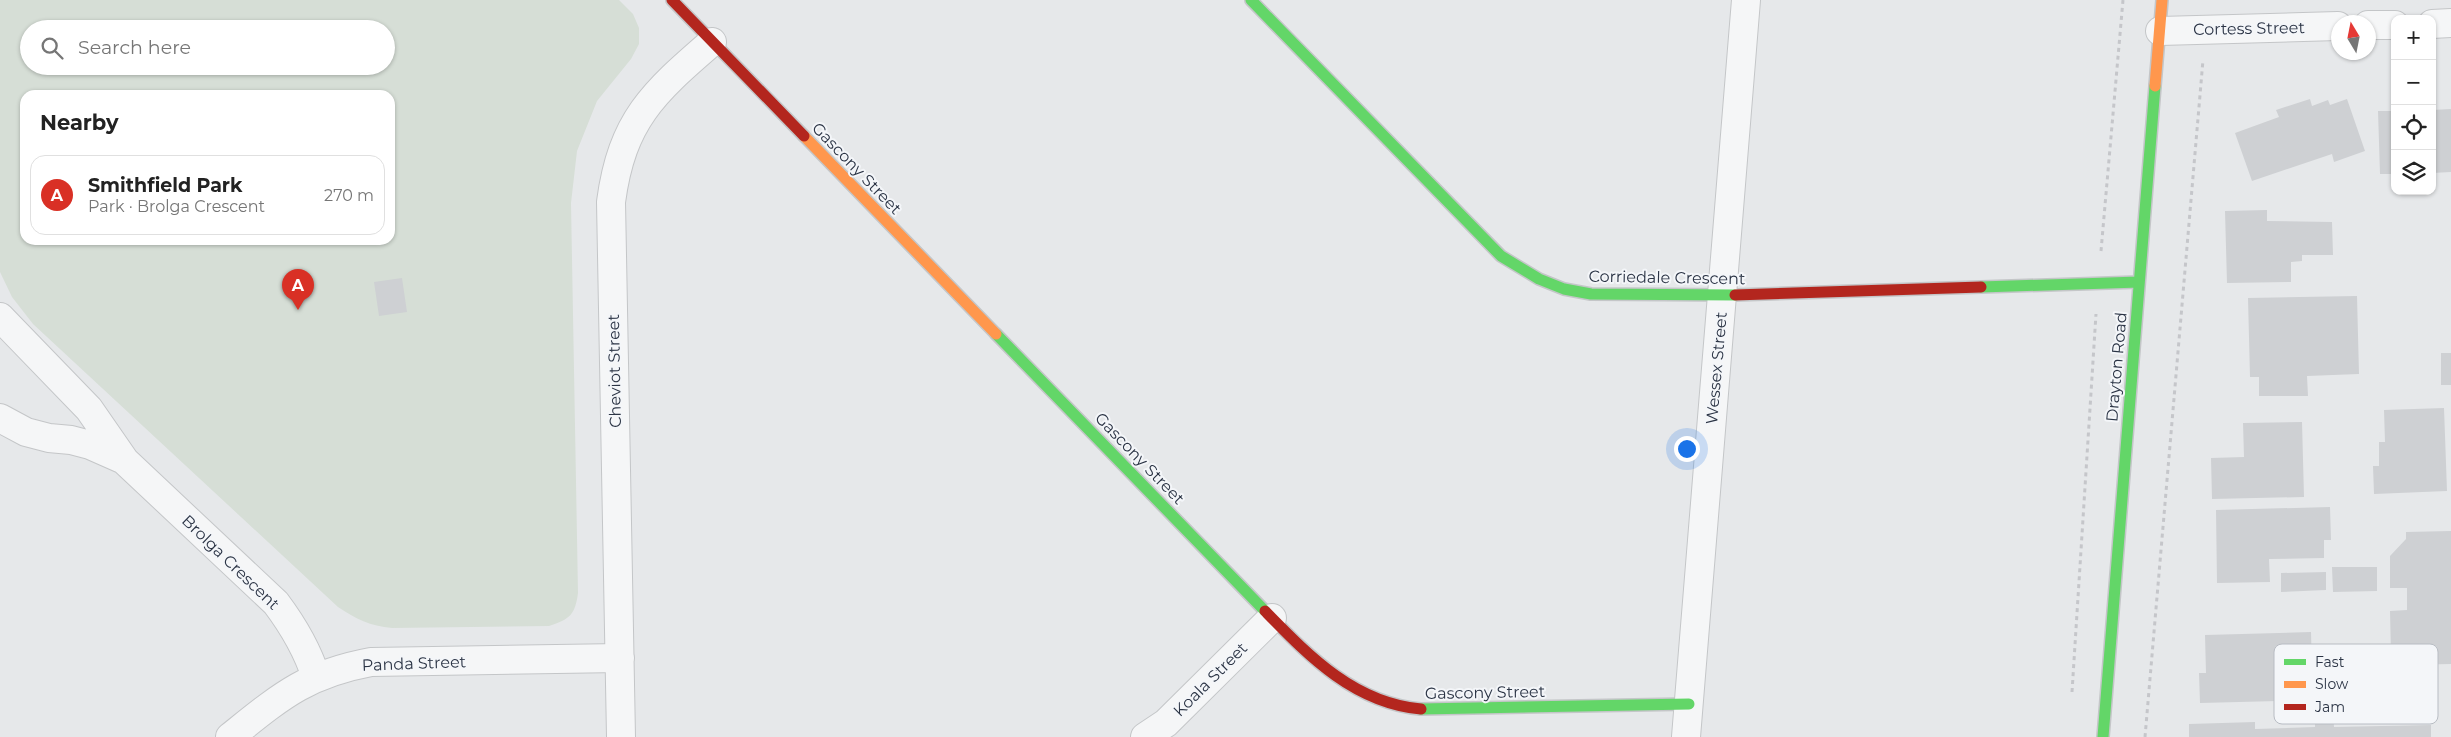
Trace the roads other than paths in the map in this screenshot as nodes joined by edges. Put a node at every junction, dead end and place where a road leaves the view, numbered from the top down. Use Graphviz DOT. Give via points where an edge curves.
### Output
graph roads {
  1 [pos="672,0"];
  2 [pos="1252,0"];
  3 [pos="1746,0"];
  4 [pos="2162,0"];
  5 [pos="2451,23"];
  6 [pos="2436,24"];
  7 [pos="2376,25"];
  8 [pos="2391,25"];
  9 [pos="2331,26"];
  10 [pos="2160,31"];
  11 [pos="712,42"];
  12 [pos="2139,282"];
  13 [pos="1722,295"];
  14 [pos="0,317"];
  15 [pos="0,418"];
  16 [pos="126,461"];
  17 [pos="1272,618"];
  18 [pos="620,658"];
  19 [pos="316,677"];
  20 [pos="1689,704"];
  21 [pos="230,737"];
  22 [pos="622,737"];
  23 [pos="1145,737"];
  24 [pos="1686,737"];
  25 [pos="2103,737"];
  1 -- 11 [label="street, Gascony Street"];
  2 -- 13 [label="street, Corriedale Crescent" via="1485,241 1520,269 1564,288 1591,294"];
  3 -- 13 [label="street, Wessex Street"];
  4 -- 10 [label="street, Drayton Road"];
  5 -- 6 [label="street"];
  7 -- 8 [label="street"];
  9 -- 10 [label="street, Cortess Street"];
  10 -- 12 [label="street, Drayton Road"];
  11 -- 17 [label="street, Gascony Street"];
  11 -- 18 [label="street, Cheviot Street" via="649,100 624,144 615,172 611,202"];
  12 -- 13 [label="street, Corriedale Crescent"];
  12 -- 25 [label="street, Drayton Road"];
  13 -- 20 [label="street, Wessex Street"];
  14 -- 16 [label="street, Brolga Crescent" via="88,409"];
  15 -- 16 [label="street, Brolga Crescent" via="26,432 90,445"];
  16 -- 19 [label="street, Brolga Crescent" via="276,603 307,651"];
  17 -- 20 [label="street, Gascony Street" via="1308,655 1344,684 1391,704 1447,710"];
  17 -- 23 [label="street, Koala Street" via="1166,723"];
  18 -- 19 [label="street, Panda Street" via="371,662"];
  18 -- 22 [label="street, Cheviot Street"];
  19 -- 21 [label="street, Panda Street" via="284,694"];
  20 -- 24 [label="street, Wessex Street"];
}
